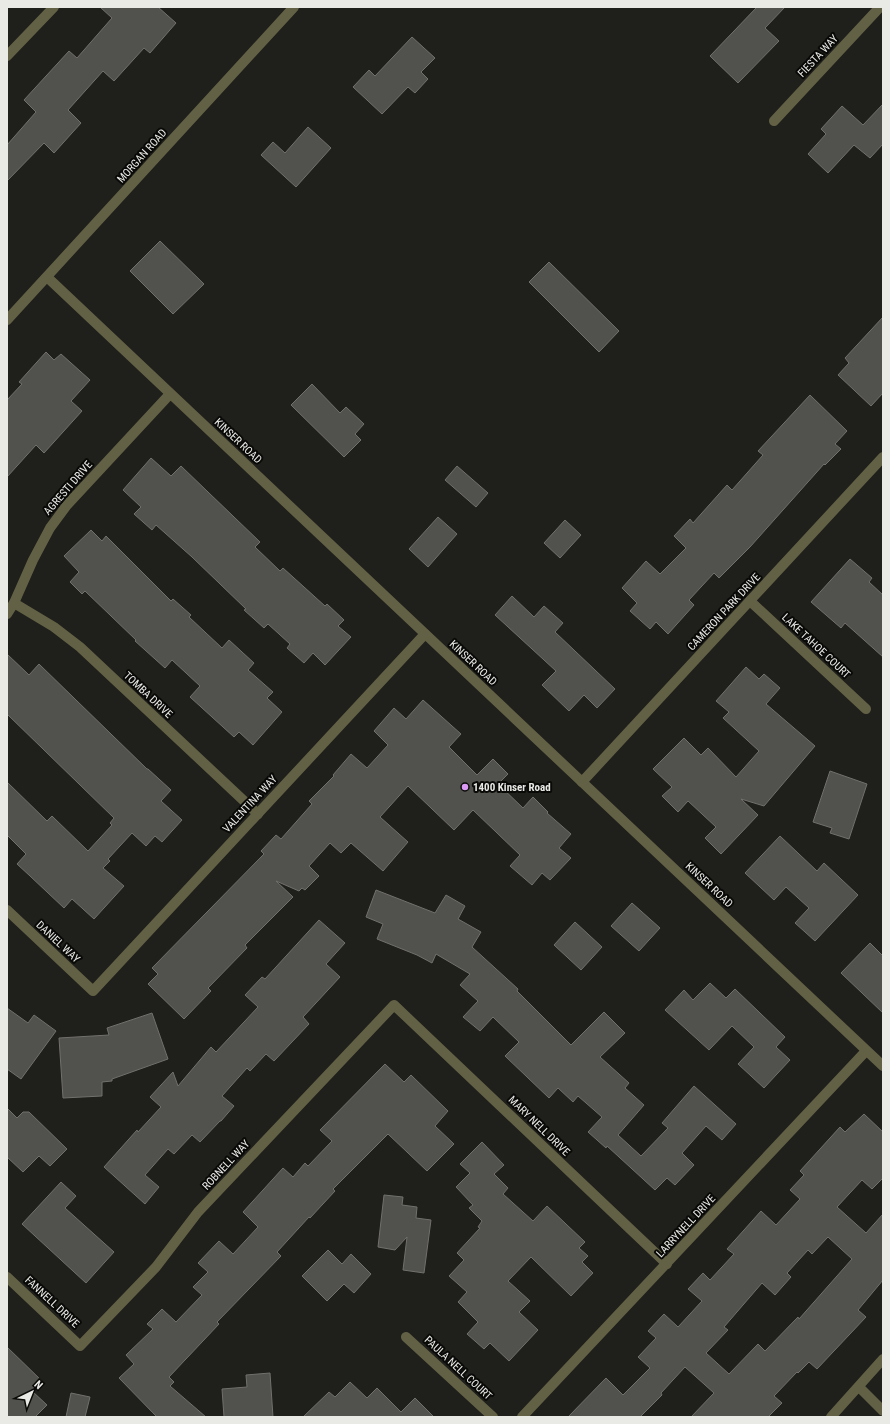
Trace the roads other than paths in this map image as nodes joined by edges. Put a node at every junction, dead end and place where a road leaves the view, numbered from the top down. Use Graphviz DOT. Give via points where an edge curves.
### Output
graph roads {
  1 [pos="54,7"];
  2 [pos="294,7"];
  3 [pos="880,7"];
  4 [pos="7,56"];
  5 [pos="774,121"];
  6 [pos="47,277"];
  7 [pos="7,320"];
  8 [pos="170,394"];
  9 [pos="883,457"];
  10 [pos="750,601"];
  11 [pos="14,602"];
  12 [pos="7,614"];
  13 [pos="425,634"];
  14 [pos="866,709"];
  15 [pos="582,782"];
  16 [pos="258,814"];
  17 [pos="7,910"];
  18 [pos="93,991"];
  19 [pos="394,1005"];
  20 [pos="866,1051"];
  21 [pos="883,1066"];
  22 [pos="667,1264"];
  23 [pos="7,1277"];
  24 [pos="406,1337"];
  25 [pos="80,1346"];
  26 [pos="883,1359"];
  27 [pos="859,1388"];
  28 [pos="883,1410"];
  29 [pos="493,1417"];
  30 [pos="522,1417"];
  31 [pos="831,1417"];
  1 -- 4 [label="street"];
  2 -- 6 [label="street, MORGAN ROAD"];
  3 -- 5 [label="street, FIESTA WAY"];
  6 -- 7 [label="street, MORGAN ROAD"];
  6 -- 8 [label="street, KINSER ROAD"];
  8 -- 11 [label="street, AGRESTI DRIVE" via="66,505 50,528"];
  8 -- 13 [label="street, KINSER ROAD"];
  9 -- 10 [label="street, CAMERON PARK DRIVE"];
  10 -- 14 [label="street, LAKE TAHOE COURT"];
  10 -- 15 [label="street, CAMERON PARK DRIVE"];
  11 -- 12 [label="street, AGRESTI DRIVE"];
  11 -- 16 [label="street, TOMBA DRIVE" via="80,647"];
  13 -- 15 [label="street, KINSER ROAD"];
  13 -- 16 [label="street, VALENTINA WAY"];
  15 -- 20 [label="street, KINSER ROAD"];
  16 -- 18 [label="street, VALENTINA WAY"];
  17 -- 18 [label="street, DANIEL WAY"];
  19 -- 22 [label="street, MARY NELL DRIVE"];
  19 -- 25 [label="street, ROBNELL WAY" via="198,1212 156,1266"];
  20 -- 21 [label="street, KINSER ROAD"];
  20 -- 22 [label="street, LARRYNELL DRIVE"];
  22 -- 30 [label="street, LARRYNELL DRIVE"];
  23 -- 25 [label="street, FANNELL DRIVE"];
  24 -- 29 [label="street, PAULA NELL COURT"];
  26 -- 27 [label="street"];
  27 -- 28 [label="street"];
  27 -- 31 [label="street"];
}
